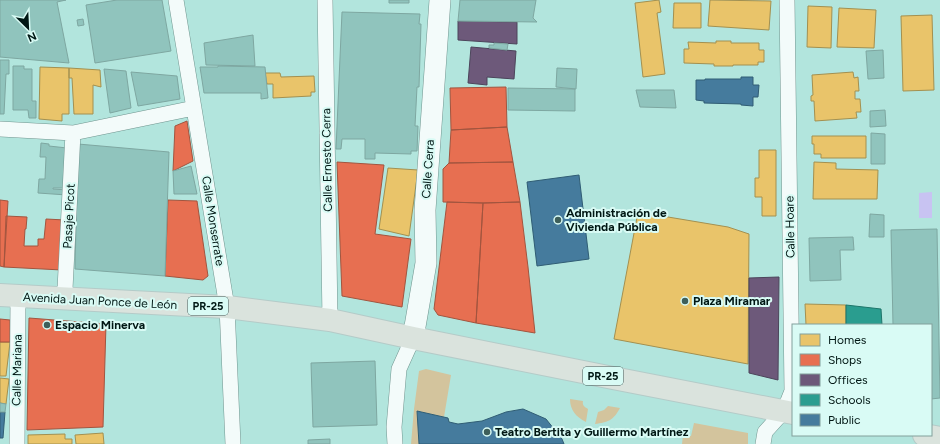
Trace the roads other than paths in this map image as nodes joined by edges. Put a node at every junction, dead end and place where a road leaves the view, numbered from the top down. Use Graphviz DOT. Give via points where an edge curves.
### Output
graph roads {
  1 [pos="176,0"];
  2 [pos="324,0"];
  3 [pos="440,0"];
  4 [pos="787,0"];
  5 [pos="194,108"];
  6 [pos="0,129"];
  7 [pos="73,134"];
  8 [pos="9,295"];
  9 [pos="66,298"];
  10 [pos="228,307"];
  11 [pos="330,320"];
  12 [pos="413,338"];
  13 [pos="788,412"];
  14 [pos="929,436"];
  15 [pos="940,438"];
  16 [pos="17,444"];
  17 [pos="233,444"];
  18 [pos="395,444"];
  19 [pos="763,444"];
  1 -- 5 [label="street, Calle Monserrate"];
  2 -- 11 [label="street, Calle Ernesto Cerra"];
  3 -- 12 [label="street, Calle Cerra" via="426,210 426,263"];
  4 -- 13 [label="street, Calle Hoare" via="792,391"];
  5 -- 7 [label="street"];
  5 -- 10 [label="street, Calle Monserrate"];
  6 -- 7 [label="street"];
  7 -- 9 [label="street, Pasaje Picot"];
  8 -- 9 [label="main road, Avenida Juan Ponce de León / PR-25"];
  8 -- 16 [label="street, Calle Mariana"];
  9 -- 10 [label="main road, Avenida Juan Ponce de León / PR-25"];
  10 -- 11 [label="main road, Avenida Juan Ponce de León / PR-25"];
  10 -- 17 [label="street, Calle Monserrate"];
  11 -- 12 [label="main road, Avenida Juan Ponce de León / PR-25"];
  12 -- 13 [label="main road, PR-25"];
  12 -- 18 [label="street" via="399,369"];
  13 -- 19 [label="street, Calle Hoare" via="764,432"];
  14 -- 15 [label="main road"];
}
